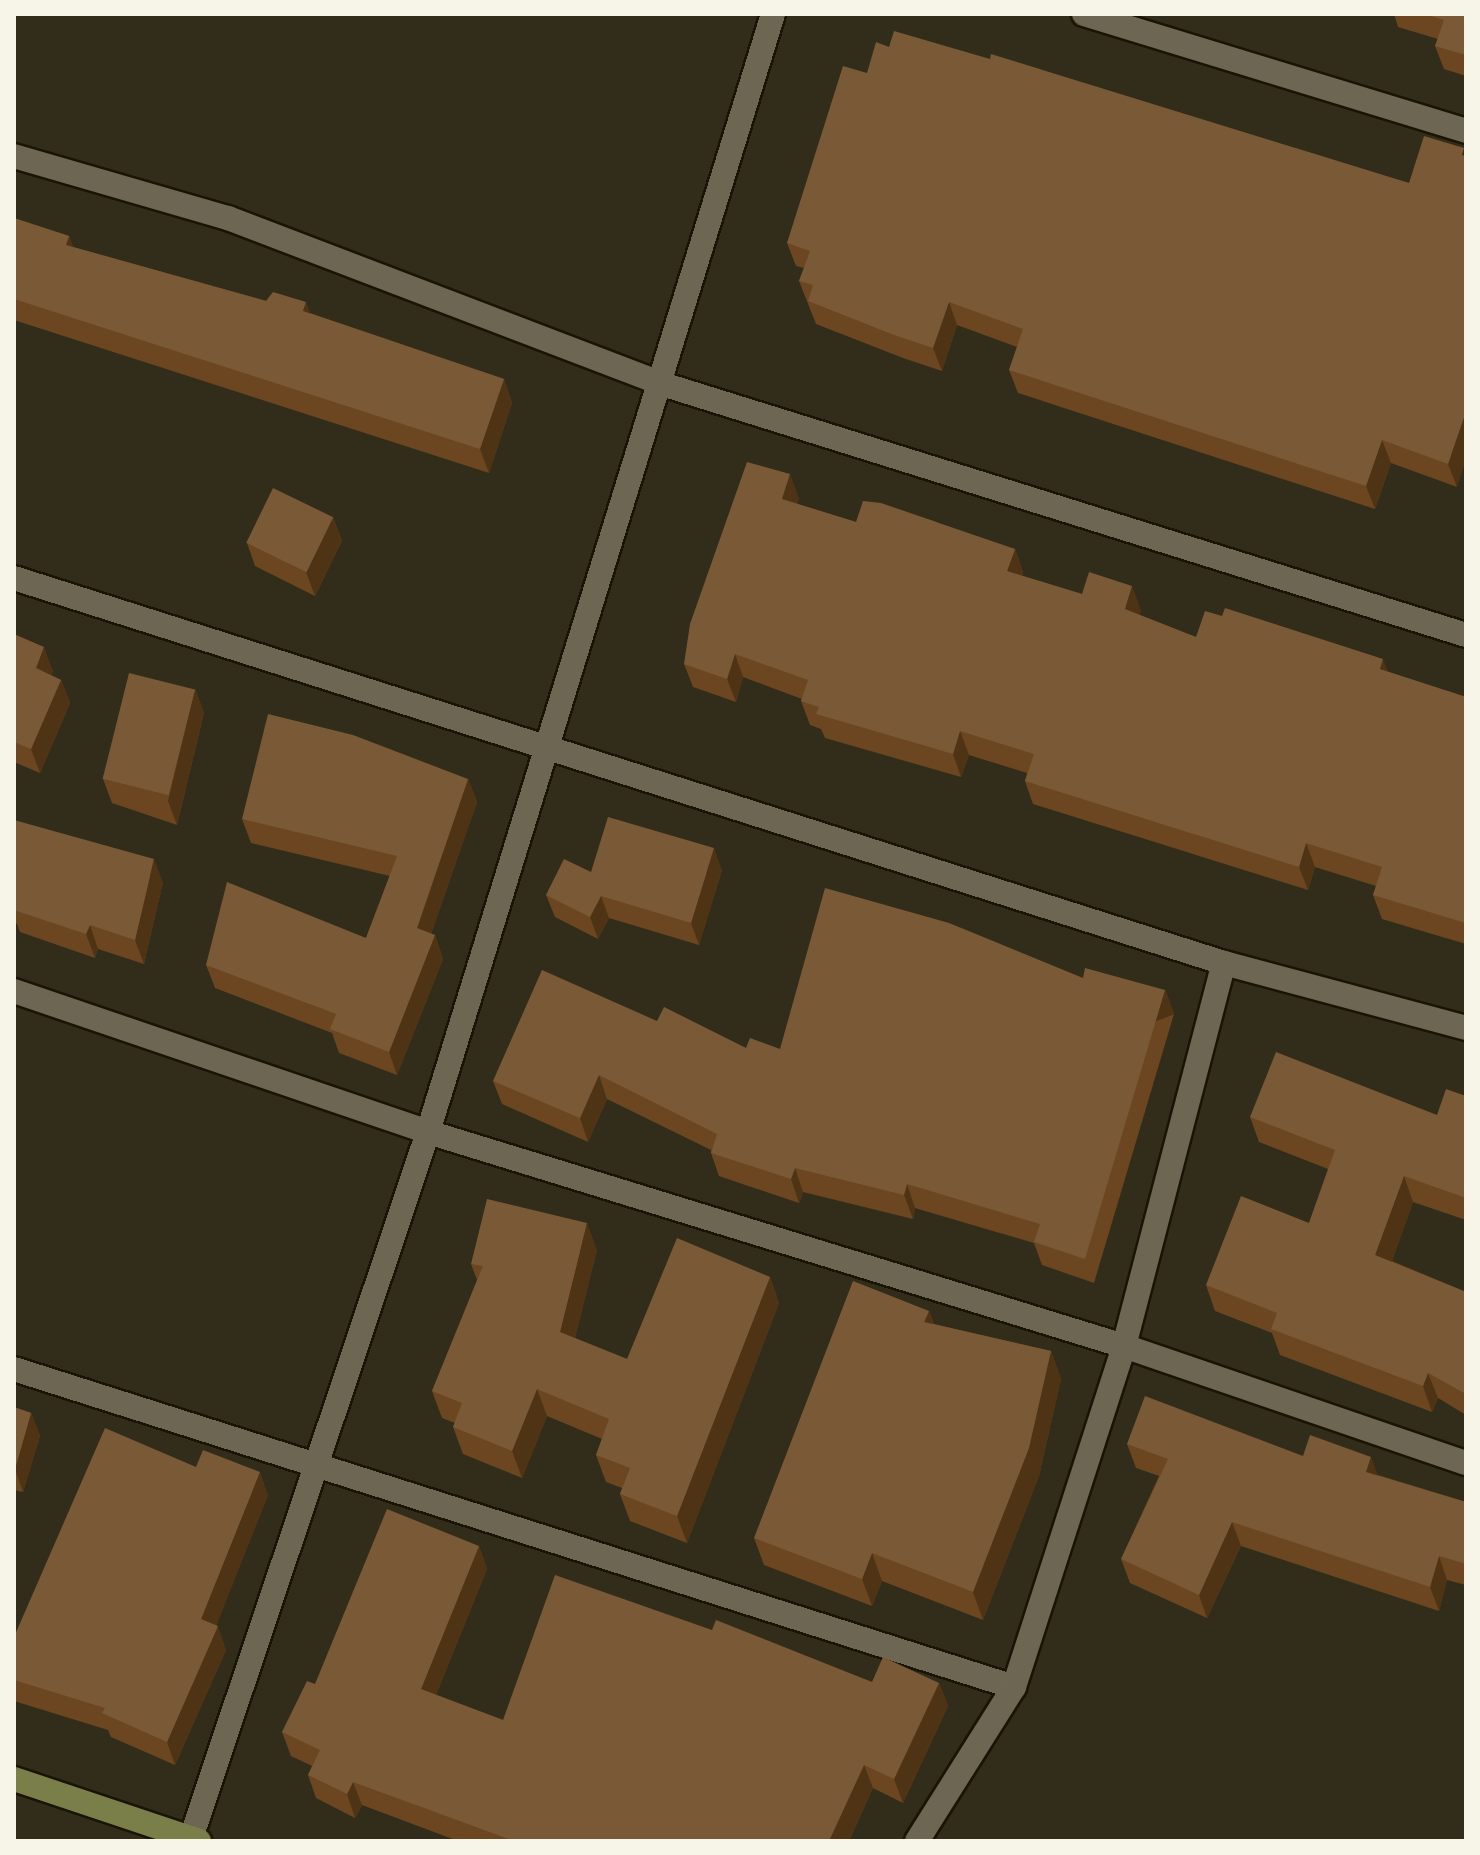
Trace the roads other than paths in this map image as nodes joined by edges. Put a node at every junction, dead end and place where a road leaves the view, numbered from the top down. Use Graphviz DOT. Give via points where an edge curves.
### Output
graph roads {
  1 [pos="773,14"];
  2 [pos="1084,14"];
  3 [pos="1466,131"];
  4 [pos="14,156"];
  5 [pos="659,383"];
  6 [pos="14,578"];
  7 [pos="1466,635"];
  8 [pos="550,744"];
  9 [pos="1224,963"];
  10 [pos="14,991"];
  11 [pos="1466,1028"];
  12 [pos="428,1132"];
  13 [pos="1124,1346"];
  14 [pos="14,1369"];
  15 [pos="316,1461"];
  16 [pos="1466,1463"];
  17 [pos="1014,1687"];
  18 [pos="14,1779"];
  19 [pos="195,1840"];
  20 [pos="917,1841"];
  1 -- 5 [label="street"];
  2 -- 3 [label="street"];
  4 -- 5 [label="street" via="228,218"];
  5 -- 7 [label="street"];
  5 -- 8 [label="street"];
  6 -- 8 [label="street"];
  8 -- 9 [label="street"];
  8 -- 12 [label="street"];
  9 -- 11 [label="street"];
  9 -- 13 [label="street"];
  10 -- 12 [label="street"];
  12 -- 13 [label="street"];
  12 -- 15 [label="street"];
  13 -- 16 [label="street"];
  13 -- 17 [label="street"];
  14 -- 15 [label="street"];
  15 -- 17 [label="street"];
  15 -- 19 [label="street"];
  17 -- 20 [label="street"];
  18 -- 19 [label="street"];
}
